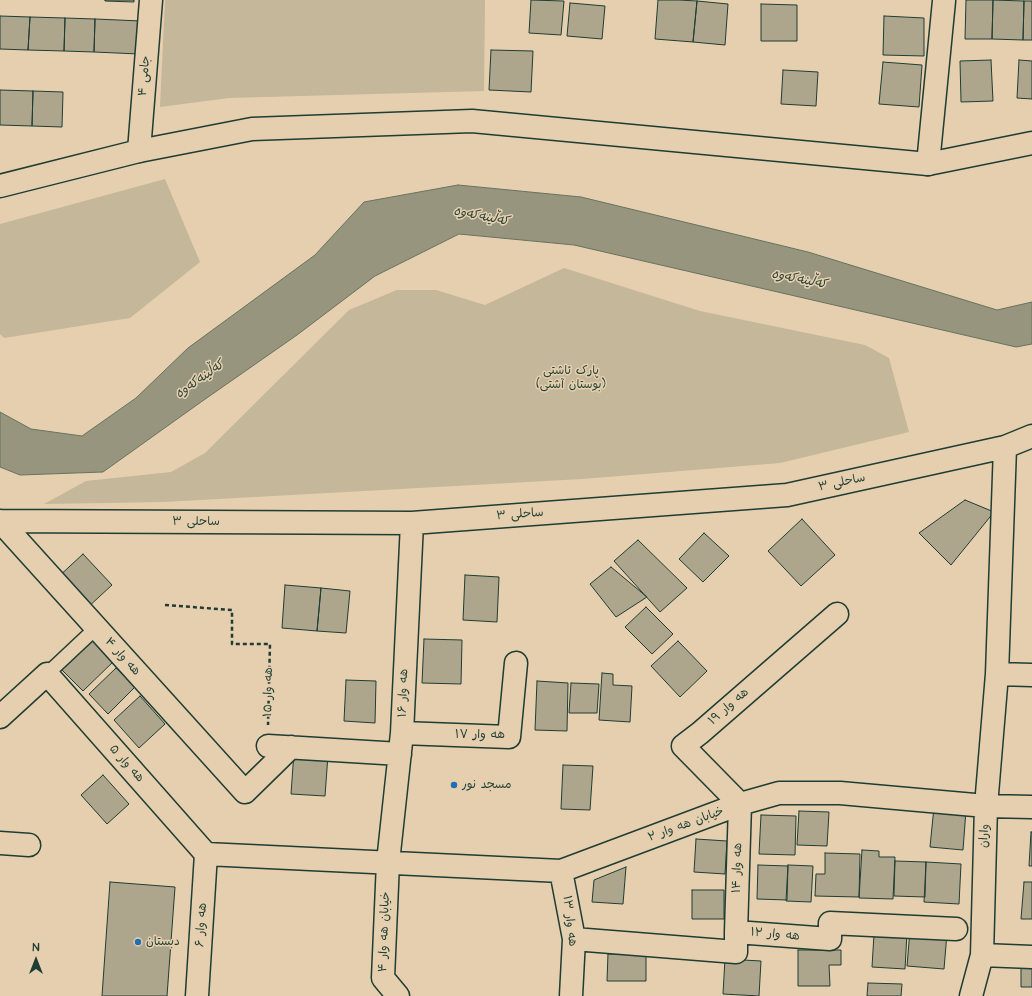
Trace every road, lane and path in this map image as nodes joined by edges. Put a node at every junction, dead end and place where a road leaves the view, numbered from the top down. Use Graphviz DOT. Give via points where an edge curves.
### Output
graph roads {
  1 [pos="151,0"];
  2 [pos="940,0"];
  3 [pos="1032,143"];
  4 [pos="139,151"];
  5 [pos="928,164"];
  6 [pos="0,186"];
  7 [pos="1032,436"];
  8 [pos="1005,447"];
  9 [pos="0,521"];
  10 [pos="412,523"];
  11 [pos="165,605"];
  12 [pos="837,614"];
  13 [pos="96,628"];
  14 [pos="516,663"];
  15 [pos="46,674"];
  16 [pos="997,674"];
  17 [pos="1032,675"];
  18 [pos="0,717"];
  19 [pos="401,744"];
  20 [pos="268,746"];
  21 [pos="291,747"];
  22 [pos="740,804"];
  23 [pos="986,806"];
  24 [pos="1032,807"];
  25 [pos="0,843"];
  26 [pos="29,845"];
  27 [pos="206,854"];
  28 [pos="388,862"];
  29 [pos="561,871"];
  30 [pos="956,929"];
  31 [pos="736,932"];
  32 [pos="574,939"];
  33 [pos="982,955"];
  34 [pos="1032,957"];
  35 [pos="197,996"];
  36 [pos="398,996"];
  37 [pos="571,996"];
  38 [pos="971,996"];
  1 -- 4 [label="street, جامی ۴"];
  2 -- 5 [label="street"];
  3 -- 5 [label="street"];
  4 -- 5 [label="street" via="252,129 472,121"];
  4 -- 6 [label="street"];
  7 -- 8 [label="street, ساحلی ۳"];
  8 -- 10 [label="street, ساحلی ۳" via="786,495"];
  8 -- 16 [label="street, واران"];
  9 -- 10 [label="street, ساحلی ۳"];
  9 -- 13 [label="street, هه وار ۴"];
  10 -- 19 [label="street, هه وار ۱۶"];
  11 -- 20 [label="path, هه وار ۱۵" via="232,610 232,644 270,644"];
  12 -- 22 [label="street, هه وار ۱۹" via="683,746"];
  13 -- 15 [label="lane"];
  13 -- 21 [label="street, هه وار ۴" via="245,792"];
  14 -- 19 [label="street, هه وار ۱۷" via="510,737"];
  15 -- 18 [label="street"];
  15 -- 27 [label="street, هه وار ۵"];
  16 -- 17 [label="street"];
  16 -- 23 [label="street, واران"];
  19 -- 21 [label="street"];
  19 -- 28 [label="street, هه وار ۱۶"];
  20 -- 21 [label="street"];
  22 -- 23 [label="street, خیابان هه وار ۲" via="779,793 840,793"];
  22 -- 29 [label="street, خیابان هه وار ۲"];
  22 -- 31 [label="street, هه وار ۱۴"];
  23 -- 24 [label="street, خیابان هه وار ۲"];
  23 -- 33 [label="street, واران"];
  25 -- 26 [label="street"];
  27 -- 28 [label="street, خیابان هه وار ۲"];
  27 -- 35 [label="street, هه وار ۶"];
  28 -- 29 [label="street, خیابان هه وار ۲"];
  28 -- 36 [label="street, خیابان هه وار ۴" via="383,978"];
  29 -- 32 [label="street, هه وار ۱۳"];
  30 -- 31 [label="street, هه وار ۱۲" via="830,923 830,939"];
  31 -- 32 [label="street, هه وار ۱۲" via="736,952"];
  32 -- 37 [label="street, هه وار ۱۳"];
  33 -- 34 [label="street"];
  33 -- 38 [label="street, واران"];
}
